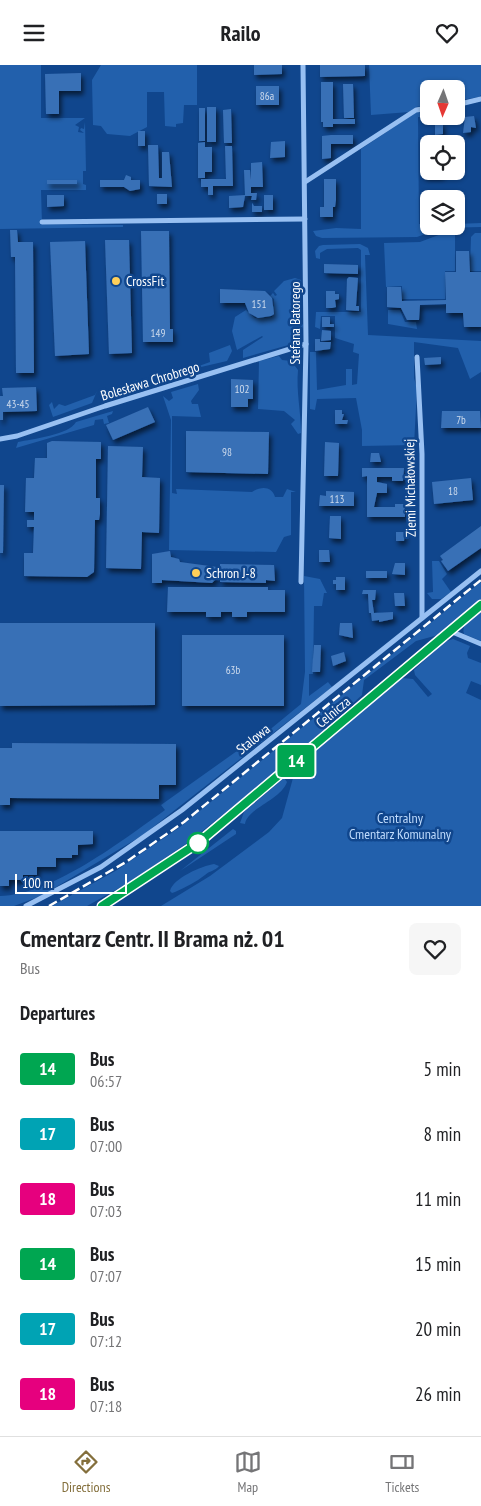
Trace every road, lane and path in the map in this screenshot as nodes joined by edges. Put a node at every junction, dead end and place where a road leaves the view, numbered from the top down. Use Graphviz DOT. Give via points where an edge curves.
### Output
graph roads {
  1 [pos="303,65"];
  2 [pos="481,99"];
  3 [pos="465,103"];
  4 [pos="420,109"];
  5 [pos="304,182"];
  6 [pos="305,219"];
  7 [pos="42,222"];
  8 [pos="306,344"];
  9 [pos="417,357"];
  10 [pos="0,439"];
  11 [pos="481,571"];
  12 [pos="301,582"];
  13 [pos="481,605"];
  14 [pos="422,618"];
  15 [pos="449,631"];
  16 [pos="481,644"];
  17 [pos="26,906"];
  18 [pos="102,906"];
  1 -- 5 [label="street, Stefana Batorego"];
  2 -- 3 [label="street"];
  4 -- 5 [label="street"];
  5 -- 6 [label="street, Stefana Batorego"];
  6 -- 7 [label="street"];
  6 -- 8 [label="street, Stefana Batorego"];
  8 -- 10 [label="street, Bolesława Chrobrego"];
  8 -- 12 [label="street, Stefana Batorego"];
  9 -- 14 [label="street, Ziemi Michałowskiej" via="422,454"];
  11 -- 14 [label="street, Stalowa"];
  13 -- 15 [label="street, Celnicza"];
  14 -- 17 [label="street, Stalowa" via="182,810 101,867"];
  15 -- 16 [label="street"];
  15 -- 18 [label="street, Celnicza" via="198,843"];
}
